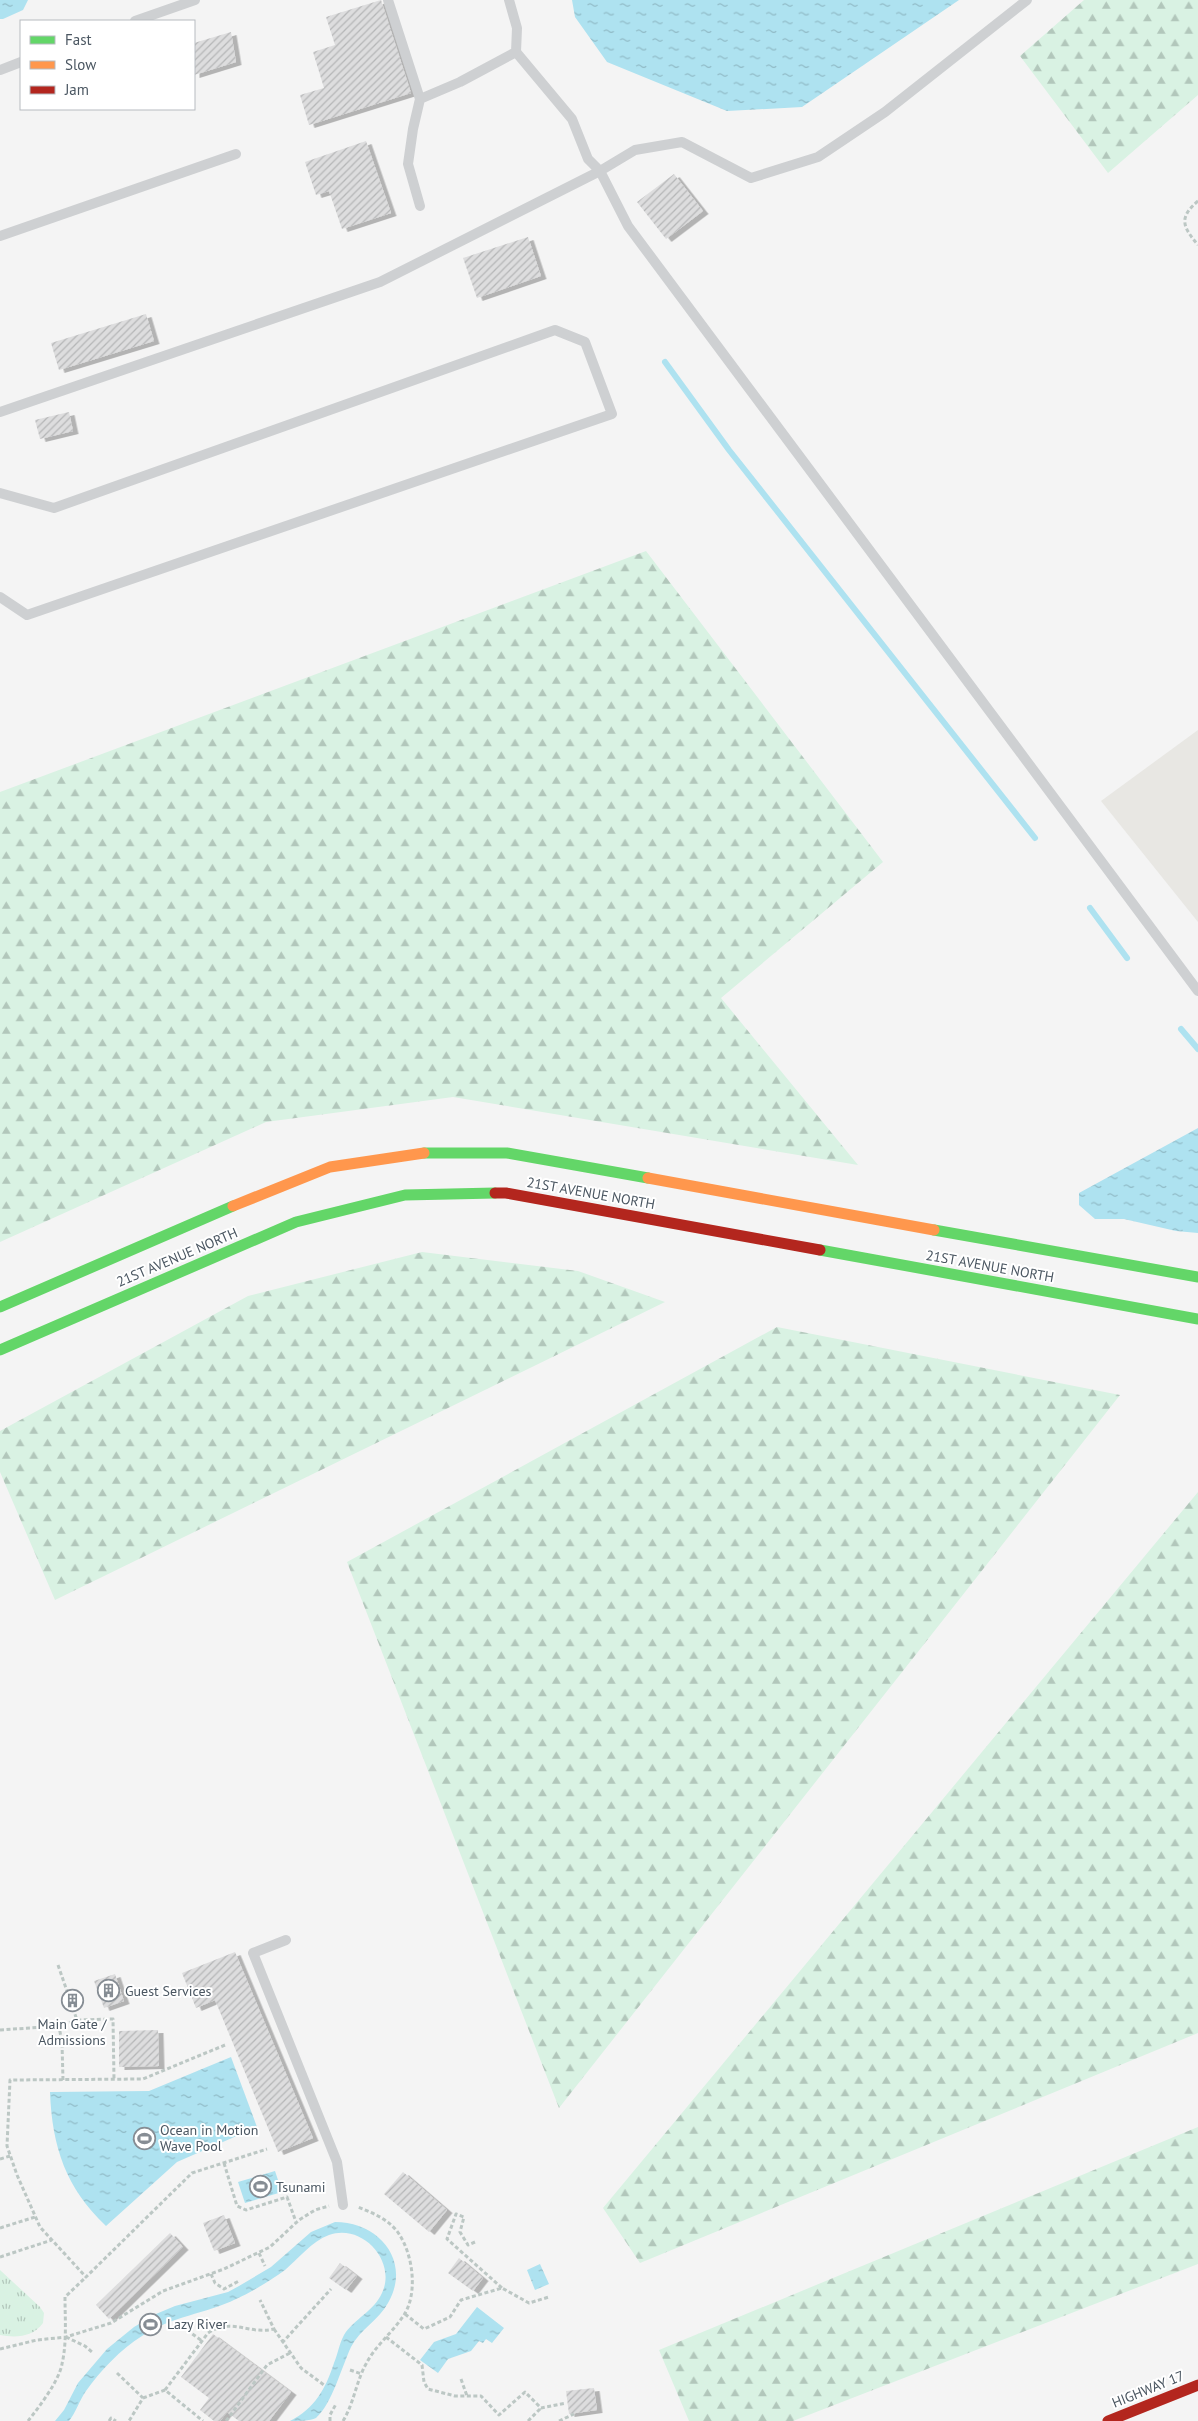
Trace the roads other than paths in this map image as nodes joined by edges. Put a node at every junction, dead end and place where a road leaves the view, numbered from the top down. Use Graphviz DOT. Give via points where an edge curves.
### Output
graph roads {
  1 [pos="195,0"];
  2 [pos="388,0"];
  3 [pos="509,0"];
  4 [pos="1027,0"];
  5 [pos="139,20"];
  6 [pos="516,52"];
  7 [pos="20,62"];
  8 [pos="0,70"];
  9 [pos="420,99"];
  10 [pos="236,154"];
  11 [pos="600,170"];
  12 [pos="420,206"];
  13 [pos="0,236"];
  14 [pos="0,412"];
  15 [pos="0,493"];
  16 [pos="0,597"];
  17 [pos="1198,991"];
  18 [pos="1198,1277"];
  19 [pos="0,1307"];
  20 [pos="1198,1319"];
  21 [pos="0,1350"];
  22 [pos="286,1940"];
  23 [pos="343,2205"];
  24 [pos="1198,2385"];
  25 [pos="1108,2421"];
  1 -- 5 [label="lane"];
  2 -- 9 [label="lane"];
  3 -- 6 [label="lane" via="517,28"];
  4 -- 11 [label="lane" via="885,112 818,157 751,178 682,142 635,150"];
  6 -- 9 [label="lane"];
  6 -- 11 [label="lane" via="572,119 588,159"];
  7 -- 8 [label="lane"];
  9 -- 12 [label="lane" via="408,164"];
  10 -- 13 [label="lane"];
  11 -- 14 [label="lane" via="380,282"];
  11 -- 17 [label="lane" via="628,226"];
  15 -- 16 [label="lane" via="54,508 555,330 585,342 612,414 27,615"];
  18 -- 19 [label="main road, 21ST AVENUE NORTH" via="507,1153 421,1153 330,1167"];
  20 -- 21 [label="main road, 21ST AVENUE NORTH" via="506,1193 404,1195 296,1222"];
  22 -- 23 [label="lane" via="253,1953 337,2162"];
  24 -- 25 [label="main road, HIGHWAY 17"];
}
